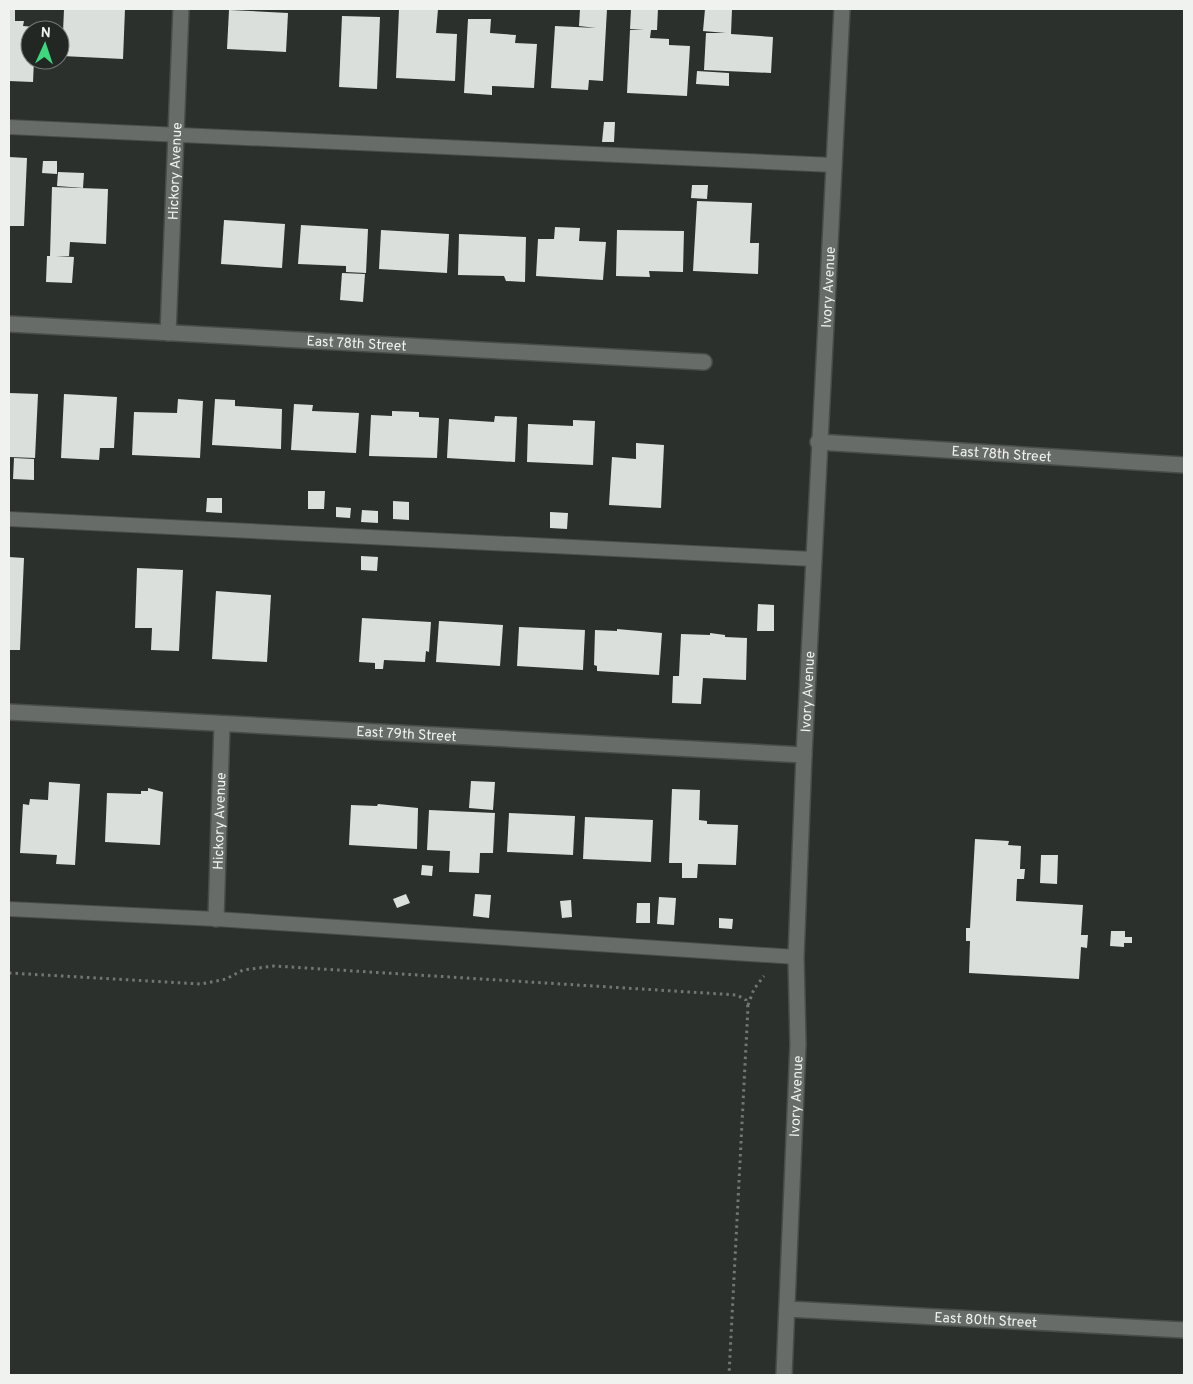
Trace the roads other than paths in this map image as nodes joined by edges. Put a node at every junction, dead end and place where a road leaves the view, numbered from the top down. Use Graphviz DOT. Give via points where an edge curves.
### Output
graph roads {
  1 [pos="181,9"];
  2 [pos="842,9"];
  3 [pos="9,127"];
  4 [pos="176,135"];
  5 [pos="833,165"];
  6 [pos="9,324"];
  7 [pos="168,333"];
  8 [pos="704,362"];
  9 [pos="818,442"];
  10 [pos="1184,465"];
  11 [pos="9,519"];
  12 [pos="813,560"];
  13 [pos="9,712"];
  14 [pos="222,724"];
  15 [pos="804,755"];
  16 [pos="9,909"];
  17 [pos="216,919"];
  18 [pos="796,957"];
  19 [pos="786,1310"];
  20 [pos="1184,1330"];
  21 [pos="784,1375"];
  1 -- 4 [label="street, Hickory Avenue"];
  2 -- 5 [label="street, Ivory Avenue"];
  3 -- 4 [label="lane"];
  4 -- 5 [label="lane"];
  4 -- 7 [label="street, Hickory Avenue"];
  5 -- 9 [label="street, Ivory Avenue"];
  6 -- 7 [label="street, East 78th Street"];
  7 -- 8 [label="street, East 78th Street"];
  9 -- 10 [label="street, East 78th Street"];
  9 -- 12 [label="street, Ivory Avenue"];
  11 -- 12 [label="lane"];
  12 -- 15 [label="street, Ivory Avenue"];
  13 -- 14 [label="street, East 79th Street"];
  14 -- 15 [label="street, East 79th Street"];
  14 -- 17 [label="street, Hickory Avenue"];
  15 -- 18 [label="street, Ivory Avenue"];
  16 -- 17 [label="lane"];
  17 -- 18 [label="lane"];
  18 -- 19 [label="street, Ivory Avenue" via="798,1044"];
  19 -- 20 [label="street, East 80th Street"];
  19 -- 21 [label="street, Ivory Avenue"];
}
